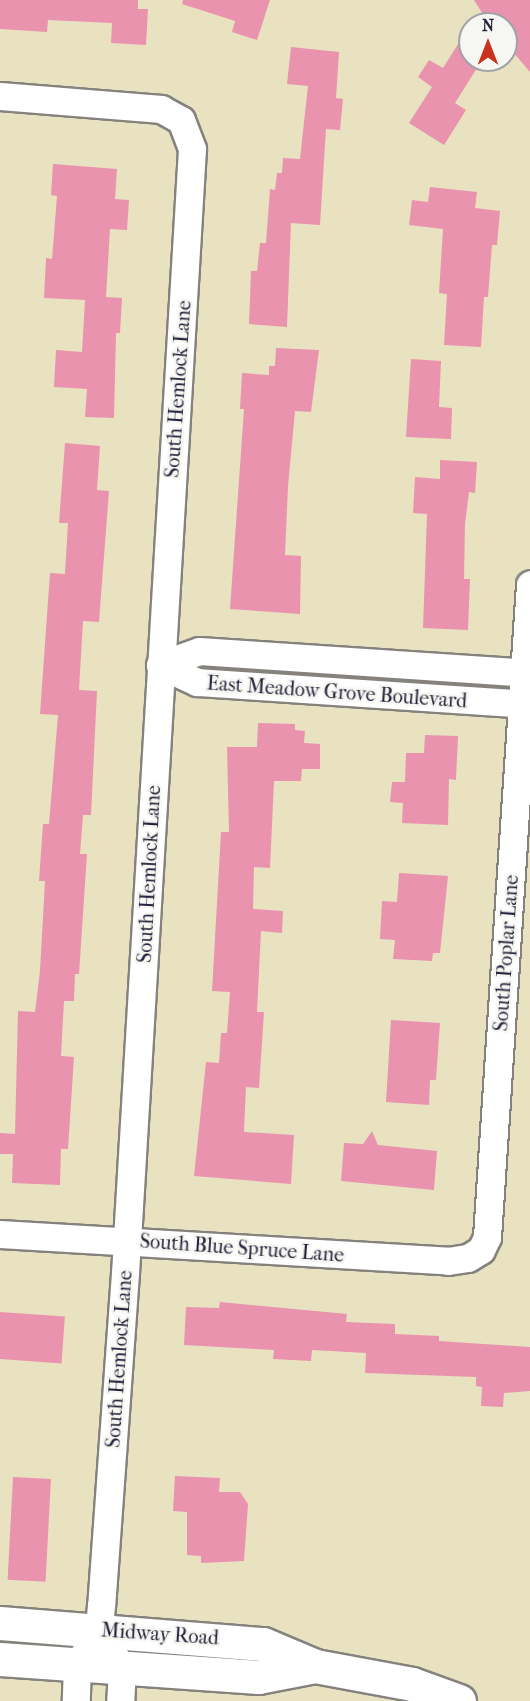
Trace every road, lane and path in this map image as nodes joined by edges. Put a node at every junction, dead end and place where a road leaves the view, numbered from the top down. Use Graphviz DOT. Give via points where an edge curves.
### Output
graph roads {
  1 [pos="0,96"];
  2 [pos="530,584"];
  3 [pos="160,665"];
  4 [pos="527,673"];
  5 [pos="526,704"];
  6 [pos="0,1234"];
  7 [pos="126,1240"];
  8 [pos="481,1250"];
  9 [pos="0,1623"];
  10 [pos="99,1630"];
  11 [pos="0,1659"];
  12 [pos="77,1665"];
  13 [pos="315,1666"];
  14 [pos="122,1668"];
  15 [pos="76,1701"];
  16 [pos="120,1701"];
  17 [pos="459,1701"];
  1 -- 3 [label="street, South Hemlock Lane" via="162,109 181,120 191,141"];
  2 -- 4 [label="street, South Poplar Lane"];
  3 -- 4 [label="street, East Meadow Grove Boulevard" via="199,651"];
  3 -- 5 [label="street, East Meadow Grove Boulevard" via="197,682"];
  3 -- 7 [label="street, South Hemlock Lane"];
  4 -- 5 [label="street, South Poplar Lane"];
  5 -- 8 [label="street, South Poplar Lane" via="487,1237"];
  6 -- 7 [label="street, South Blue Spruce Lane"];
  7 -- 8 [label="street, South Blue Spruce Lane" via="448,1261 468,1258"];
  7 -- 10 [label="street, South Hemlock Lane"];
  9 -- 10 [label="main road, Midway Road"];
  10 -- 12 [label="street"];
  10 -- 13 [label="main road, Midway Road" via="263,1644"];
  10 -- 14 [label="street"];
  11 -- 12 [label="main road, Midway Road"];
  12 -- 14 [label="main road, Midway Road"];
  12 -- 15 [label="street"];
  13 -- 14 [label="main road, Midway Road" via="258,1677"];
  13 -- 17 [label="main road, Midway Road" via="401,1682"];
  14 -- 16 [label="street"];
}
